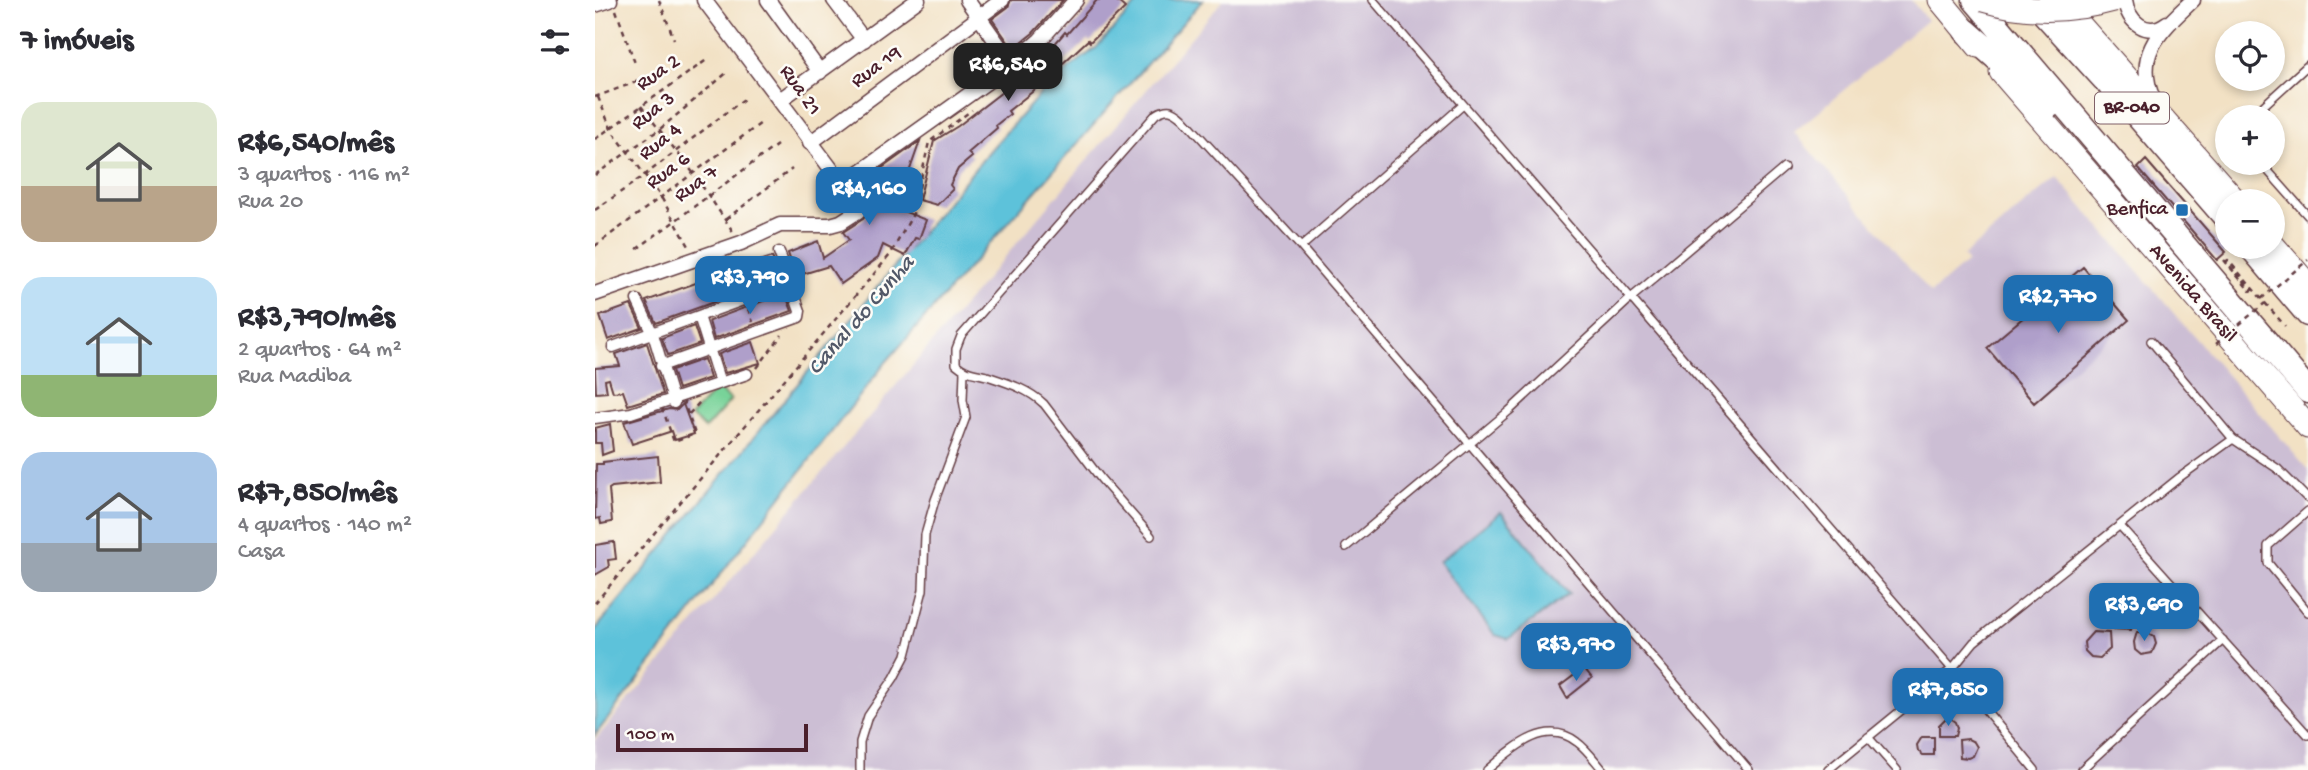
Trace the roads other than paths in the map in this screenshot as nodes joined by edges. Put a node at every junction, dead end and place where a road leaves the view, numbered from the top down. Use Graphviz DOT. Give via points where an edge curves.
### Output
graph roads {
  1 [pos="704,0"];
  2 [pos="768,0"];
  3 [pos="834,0"];
  4 [pos="918,0"];
  5 [pos="967,0"];
  6 [pos="1003,0"];
  7 [pos="1076,0"];
  8 [pos="1373,0"];
  9 [pos="1940,0"];
  10 [pos="1975,0"];
  11 [pos="1983,0"];
  12 [pos="2032,0"];
  13 [pos="2058,0"];
  14 [pos="2114,0"];
  15 [pos="2125,0"];
  16 [pos="2193,0"];
  17 [pos="902,5"];
  18 [pos="981,18"];
  19 [pos="2174,18"];
  20 [pos="1966,31"];
  21 [pos="864,40"];
  22 [pos="1012,64"];
  23 [pos="2308,65"];
  24 [pos="820,72"];
  25 [pos="780,100"];
  26 [pos="1463,105"];
  27 [pos="2264,105"];
  28 [pos="2171,126"];
  29 [pos="810,143"];
  30 [pos="2111,159"];
  31 [pos="1784,168"];
  32 [pos="2272,175"];
  33 [pos="842,185"];
  34 [pos="2226,189"];
  35 [pos="2215,205"];
  36 [pos="2308,215"];
  37 [pos="1301,247"];
  38 [pos="779,252"];
  39 [pos="2261,259"];
  40 [pos="2285,259"];
  41 [pos="790,283"];
  42 [pos="2308,285"];
  43 [pos="595,294"];
  44 [pos="1632,298"];
  45 [pos="637,300"];
  46 [pos="2308,314"];
  47 [pos="699,316"];
  48 [pos="651,332"];
  49 [pos="2151,341"];
  50 [pos="613,346"];
  51 [pos="710,350"];
  52 [pos="661,366"];
  53 [pos="964,371"];
  54 [pos="747,374"];
  55 [pos="720,383"];
  56 [pos="2308,391"];
  57 [pos="673,401"];
  58 [pos="595,418"];
  59 [pos="2308,427"];
  60 [pos="2233,439"];
  61 [pos="1469,444"];
  62 [pos="2308,499"];
  63 [pos="2308,511"];
  64 [pos="2121,527"];
  65 [pos="1151,536"];
  66 [pos="1346,547"];
  67 [pos="2308,612"];
  68 [pos="2223,640"];
  69 [pos="1952,669"];
  70 [pos="2308,735"];
  71 [pos="1868,737"];
  72 [pos="860,770"];
  73 [pos="1487,770"];
  74 [pos="1603,770"];
  75 [pos="1749,770"];
  76 [pos="1828,770"];
  77 [pos="1897,770"];
  78 [pos="2035,770"];
  79 [pos="2081,770"];
  1 -- 25 [label="street, Rua 21"];
  2 -- 24 [label="street"];
  3 -- 21 [label="street"];
  4 -- 17 [label="street"];
  5 -- 18 [label="street"];
  6 -- 18 [label="street, Rua 19"];
  7 -- 22 [label="street"];
  8 -- 26 [label="lane"];
  9 -- 20 [label="highway, Avenida Brasil"];
  10 -- 30 [label="highway, Avenida Brasil / BR-040"];
  11 -- 14 [label="highway, bridge" via="2053,10"];
  12 -- 35 [label="highway, BR-040"];
  13 -- 28 [label="highway"];
  15 -- 19 [label="street" via="2129,15 2144,28 2155,30"];
  16 -- 19 [label="street"];
  17 -- 21 [label="street"];
  18 -- 22 [label="street"];
  18 -- 29 [label="street, Rua 19"];
  19 -- 28 [label="street" via="2151,46 2145,70 2153,98"];
  20 -- 30 [label="highway"];
  20 -- 59 [label="highway, Avenida Brasil"];
  21 -- 24 [label="street"];
  22 -- 33 [label="street"];
  23 -- 27 [label="lane"];
  24 -- 25 [label="street"];
  25 -- 29 [label="street, Rua 21"];
  26 -- 37 [label="lane"];
  26 -- 44 [label="lane"];
  28 -- 34 [label="highway"];
  29 -- 33 [label="street, Rua 21"];
  30 -- 56 [label="highway, Avenida Brasil / BR-040"];
  31 -- 44 [label="lane"];
  32 -- 36 [label="lane"];
  33 -- 43 [label="street, Rua 21" via="858,211 841,222 780,225"];
  37 -- 53 [label="lane" via="1183,118 1165,109 961,336 956,364"];
  37 -- 61 [label="lane"];
  38 -- 41 [label="street"];
  39 -- 46 [label="highway"];
  40 -- 42 [label="highway"];
  41 -- 47 [label="street"];
  41 -- 51 [label="street" via="799,317"];
  44 -- 61 [label="lane"];
  44 -- 69 [label="lane"];
  45 -- 48 [label="street"];
  47 -- 48 [label="street"];
  47 -- 51 [label="street"];
  48 -- 50 [label="street"];
  48 -- 52 [label="street"];
  49 -- 60 [label="lane"];
  51 -- 52 [label="street"];
  51 -- 55 [label="street"];
  52 -- 57 [label="street"];
  53 -- 65 [label="lane" via="1033,394"];
  53 -- 72 [label="lane" via="966,417 925,535 923,590 910,642 894,678 868,716 860,742"];
  54 -- 55 [label="street"];
  55 -- 57 [label="street"];
  57 -- 58 [label="street"];
  60 -- 62 [label="lane" via="2278,469"];
  60 -- 64 [label="lane"];
  61 -- 66 [label="lane"];
  61 -- 75 [label="lane"];
  63 -- 67 [label="lane" via="2268,546 2267,555 2268,563"];
  64 -- 68 [label="lane"];
  64 -- 69 [label="lane" via="1974,642"];
  68 -- 70 [label="lane"];
  68 -- 79 [label="lane"];
  69 -- 71 [label="lane"];
  69 -- 78 [label="lane"];
  71 -- 76 [label="lane"];
  71 -- 77 [label="lane"];
  73 -- 74 [label="lane" via="1522,741 1555,734 1579,742"];
}
